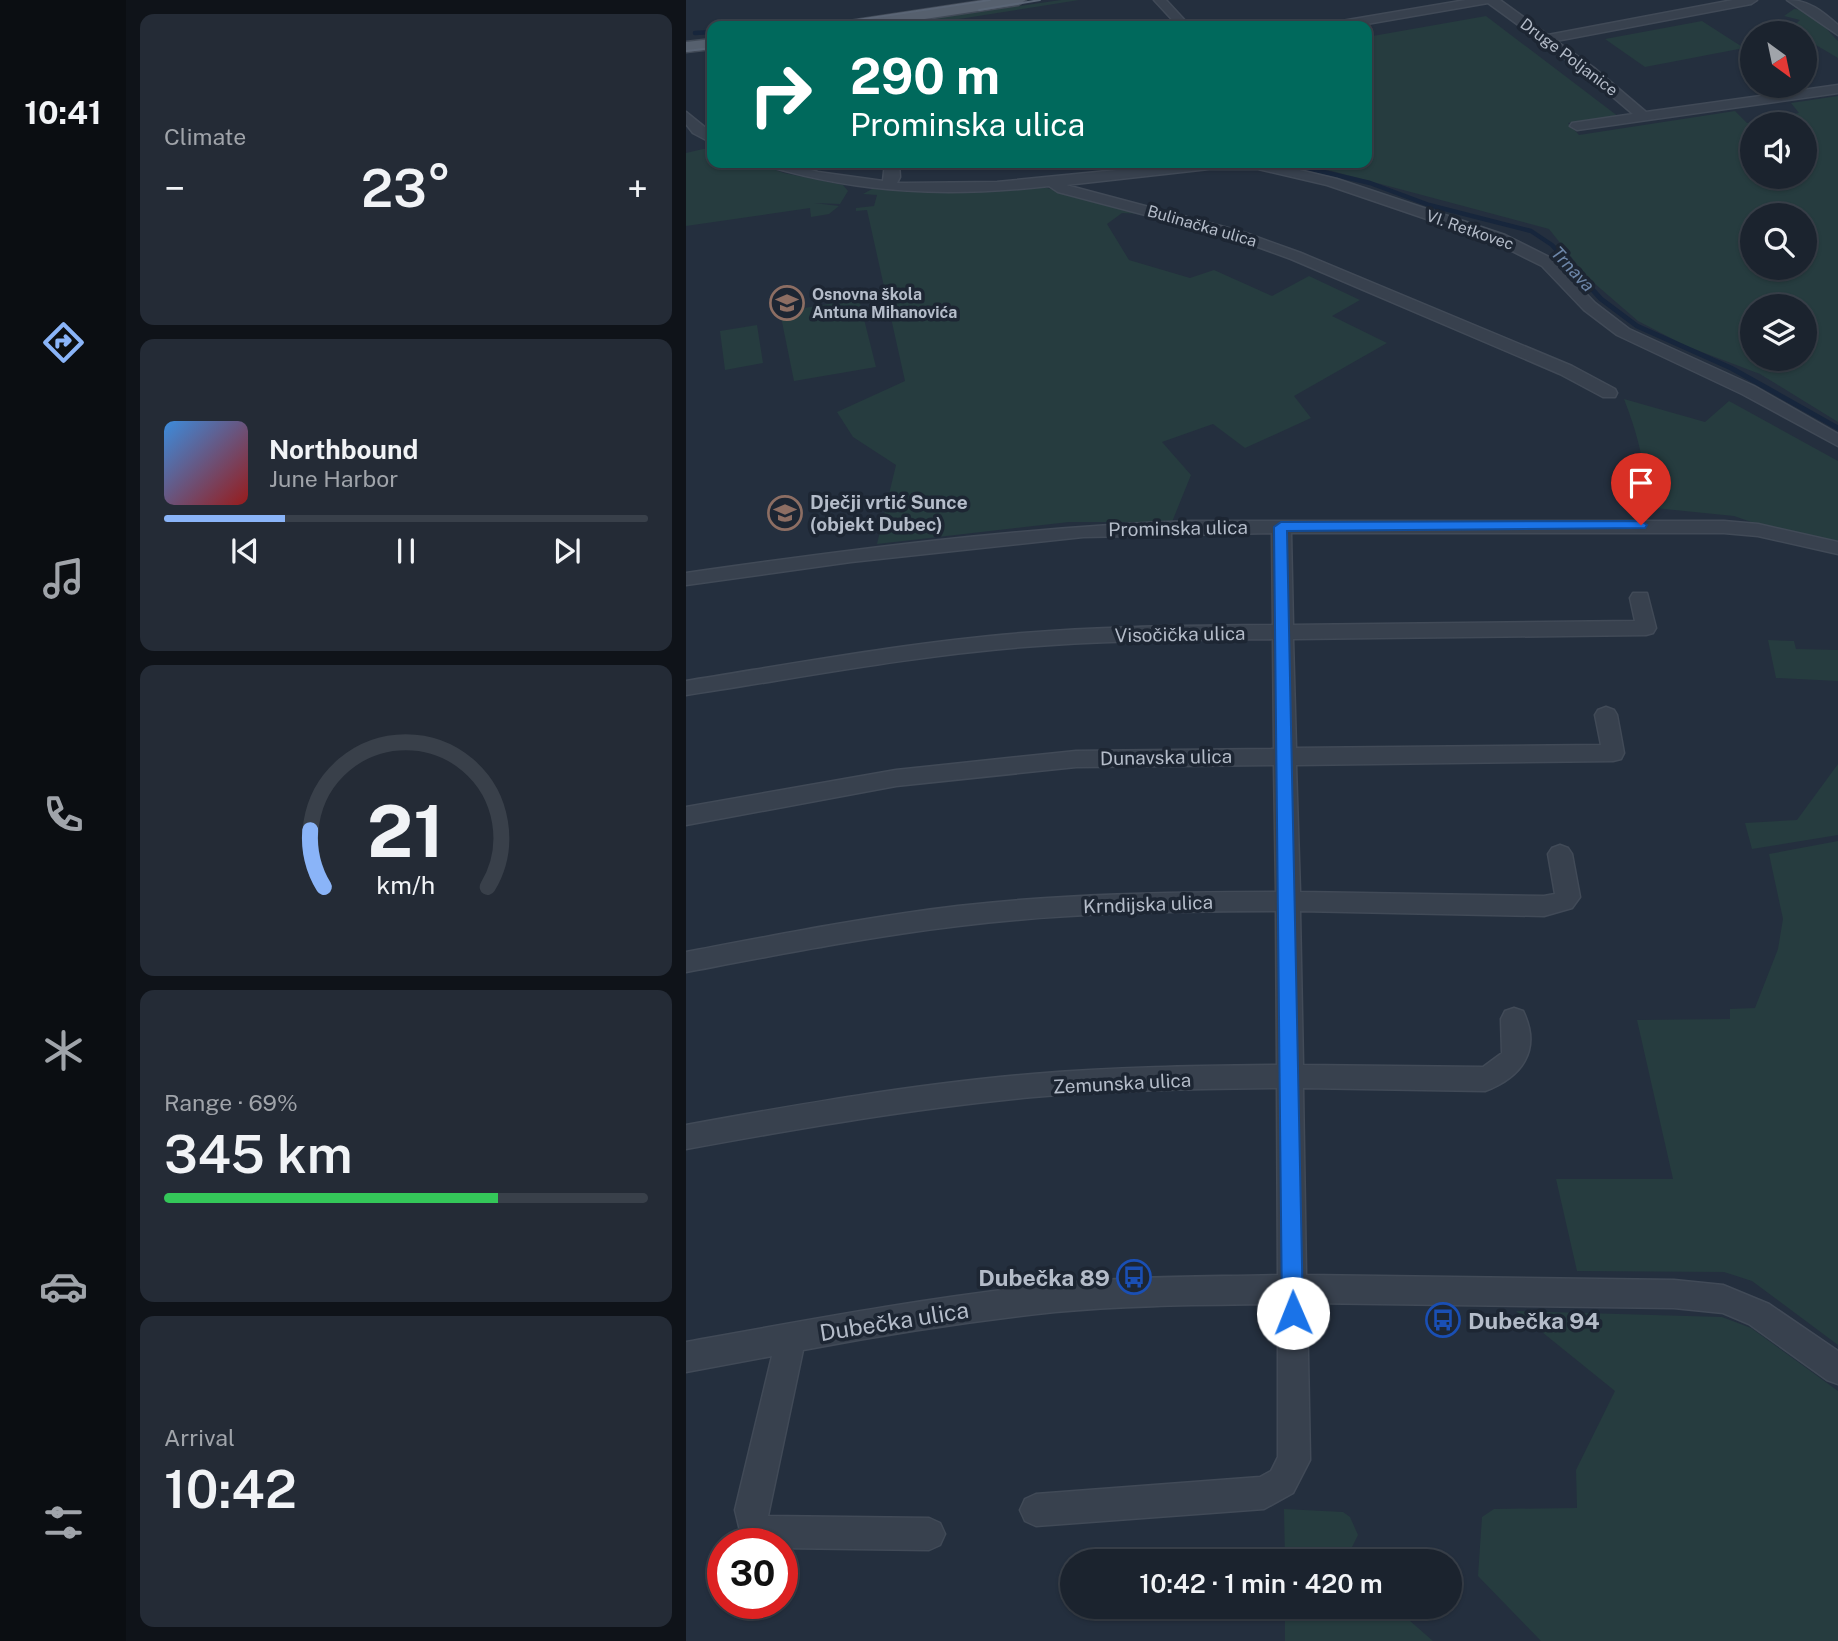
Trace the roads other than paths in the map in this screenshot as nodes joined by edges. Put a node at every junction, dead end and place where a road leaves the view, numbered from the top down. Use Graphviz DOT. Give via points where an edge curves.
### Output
graph roads {
  1 [pos="1160,0"];
  2 [pos="1486,0"];
  3 [pos="1492,0"];
  4 [pos="1751,0"];
  5 [pos="1766,0"];
  6 [pos="1793,0"];
  7 [pos="1806,0"];
  8 [pos="1813,0"];
  9 [pos="1012,1"];
  10 [pos="1737,4"];
  11 [pos="1824,18"];
  12 [pos="882,21"];
  13 [pos="1179,21"];
  14 [pos="1365,21"];
  15 [pos="1838,31"];
  16 [pos="1547,39"];
  17 [pos="707,45"];
  18 [pos="686,47"];
  19 [pos="1838,89"];
  20 [pos="686,116"];
  21 [pos="1644,117"];
  22 [pos="1577,126"];
  23 [pos="707,135"];
  24 [pos="707,138"];
  25 [pos="686,141"];
  26 [pos="789,168"];
  27 [pos="892,168"];
  28 [pos="1191,168"];
  29 [pos="1271,168"];
  30 [pos="1053,181"];
  31 [pos="888,186"];
  32 [pos="1609,393"];
  33 [pos="1838,441"];
  34 [pos="1281,527"];
  35 [pos="1838,548"];
  36 [pos="686,579"];
  37 [pos="1640,598"];
  38 [pos="1282,632"];
  39 [pos="686,688"];
  40 [pos="1606,715"];
  41 [pos="1284,755"];
  42 [pos="686,816"];
  43 [pos="1560,854"];
  44 [pos="1288,901"];
  45 [pos="686,962"];
  46 [pos="1514,1019"];
  47 [pos="1289,1077"];
  48 [pos="686,1137"];
  49 [pos="1292,1289"];
  50 [pos="792,1337"];
  51 [pos="686,1357"];
  52 [pos="1838,1369"];
  53 [pos="1037,1510"];
  54 [pos="929,1534"];
  1 -- 13 [label="street"];
  2 -- 14 [label="street"];
  3 -- 16 [label="street, Druge Poljanice"];
  4 -- 10 [label="street"];
  5 -- 10 [label="street"];
  6 -- 7 [label="street"];
  6 -- 11 [label="street"];
  8 -- 11 [label="street"];
  9 -- 12 [label="main road"];
  10 -- 16 [label="street"];
  11 -- 15 [label="street"];
  16 -- 21 [label="street, Druge Poljanice"];
  17 -- 18 [label="main road"];
  19 -- 21 [label="street"];
  20 -- 23 [label="street"];
  21 -- 22 [label="street"];
  24 -- 25 [label="street"];
  26 -- 31 [label="street, Bulinačka ulica"];
  27 -- 31 [label="street"];
  28 -- 30 [label="street, VI. Retkovec"];
  29 -- 33 [label="street, VI. Retkovec" via="1347,187 1535,254 1623,332 1748,390"];
  30 -- 31 [label="street, Bulinačka ulica" via="979,187"];
  30 -- 32 [label="street, Bulinačka ulica" via="1063,189 1238,235 1296,256 1566,370"];
  34 -- 35 [label="street, Prominska ulica" via="1724,527"];
  34 -- 36 [label="street, Prominska ulica" via="1019,536"];
  34 -- 38 [label="street"];
  37 -- 38 [label="street, Visočička ulica" via="1646,628"];
  38 -- 39 [label="street, Visočička ulica" via="1010,641"];
  38 -- 41 [label="street"];
  40 -- 41 [label="street, Dunavska ulica" via="1613,752"];
  41 -- 42 [label="street, Dunavska ulica" via="1019,763 896,778"];
  41 -- 44 [label="street"];
  43 -- 44 [label="street, Krndijska ulica" via="1568,897 1544,906"];
  44 -- 45 [label="street, Krndijska ulica" via="1000,911 871,928"];
  44 -- 47 [label="street"];
  46 -- 47 [label="street, Zemunska ulica" via="1519,1046 1514,1059 1502,1072 1485,1079"];
  47 -- 48 [label="street, Zemunska ulica" via="1083,1082 877,1103"];
  47 -- 49 [label="street"];
  49 -- 50 [label="street, Dubečka ulica" via="1056,1298 902,1317"];
  49 -- 52 [label="street, Dubečka ulica" via="1674,1294 1723,1300 1759,1314"];
  49 -- 53 [label="street" via="1294,1460 1282,1482 1264,1493"];
  50 -- 51 [label="street, Dubečka ulica"];
  50 -- 54 [label="street" via="751,1510 754,1532"];
}
